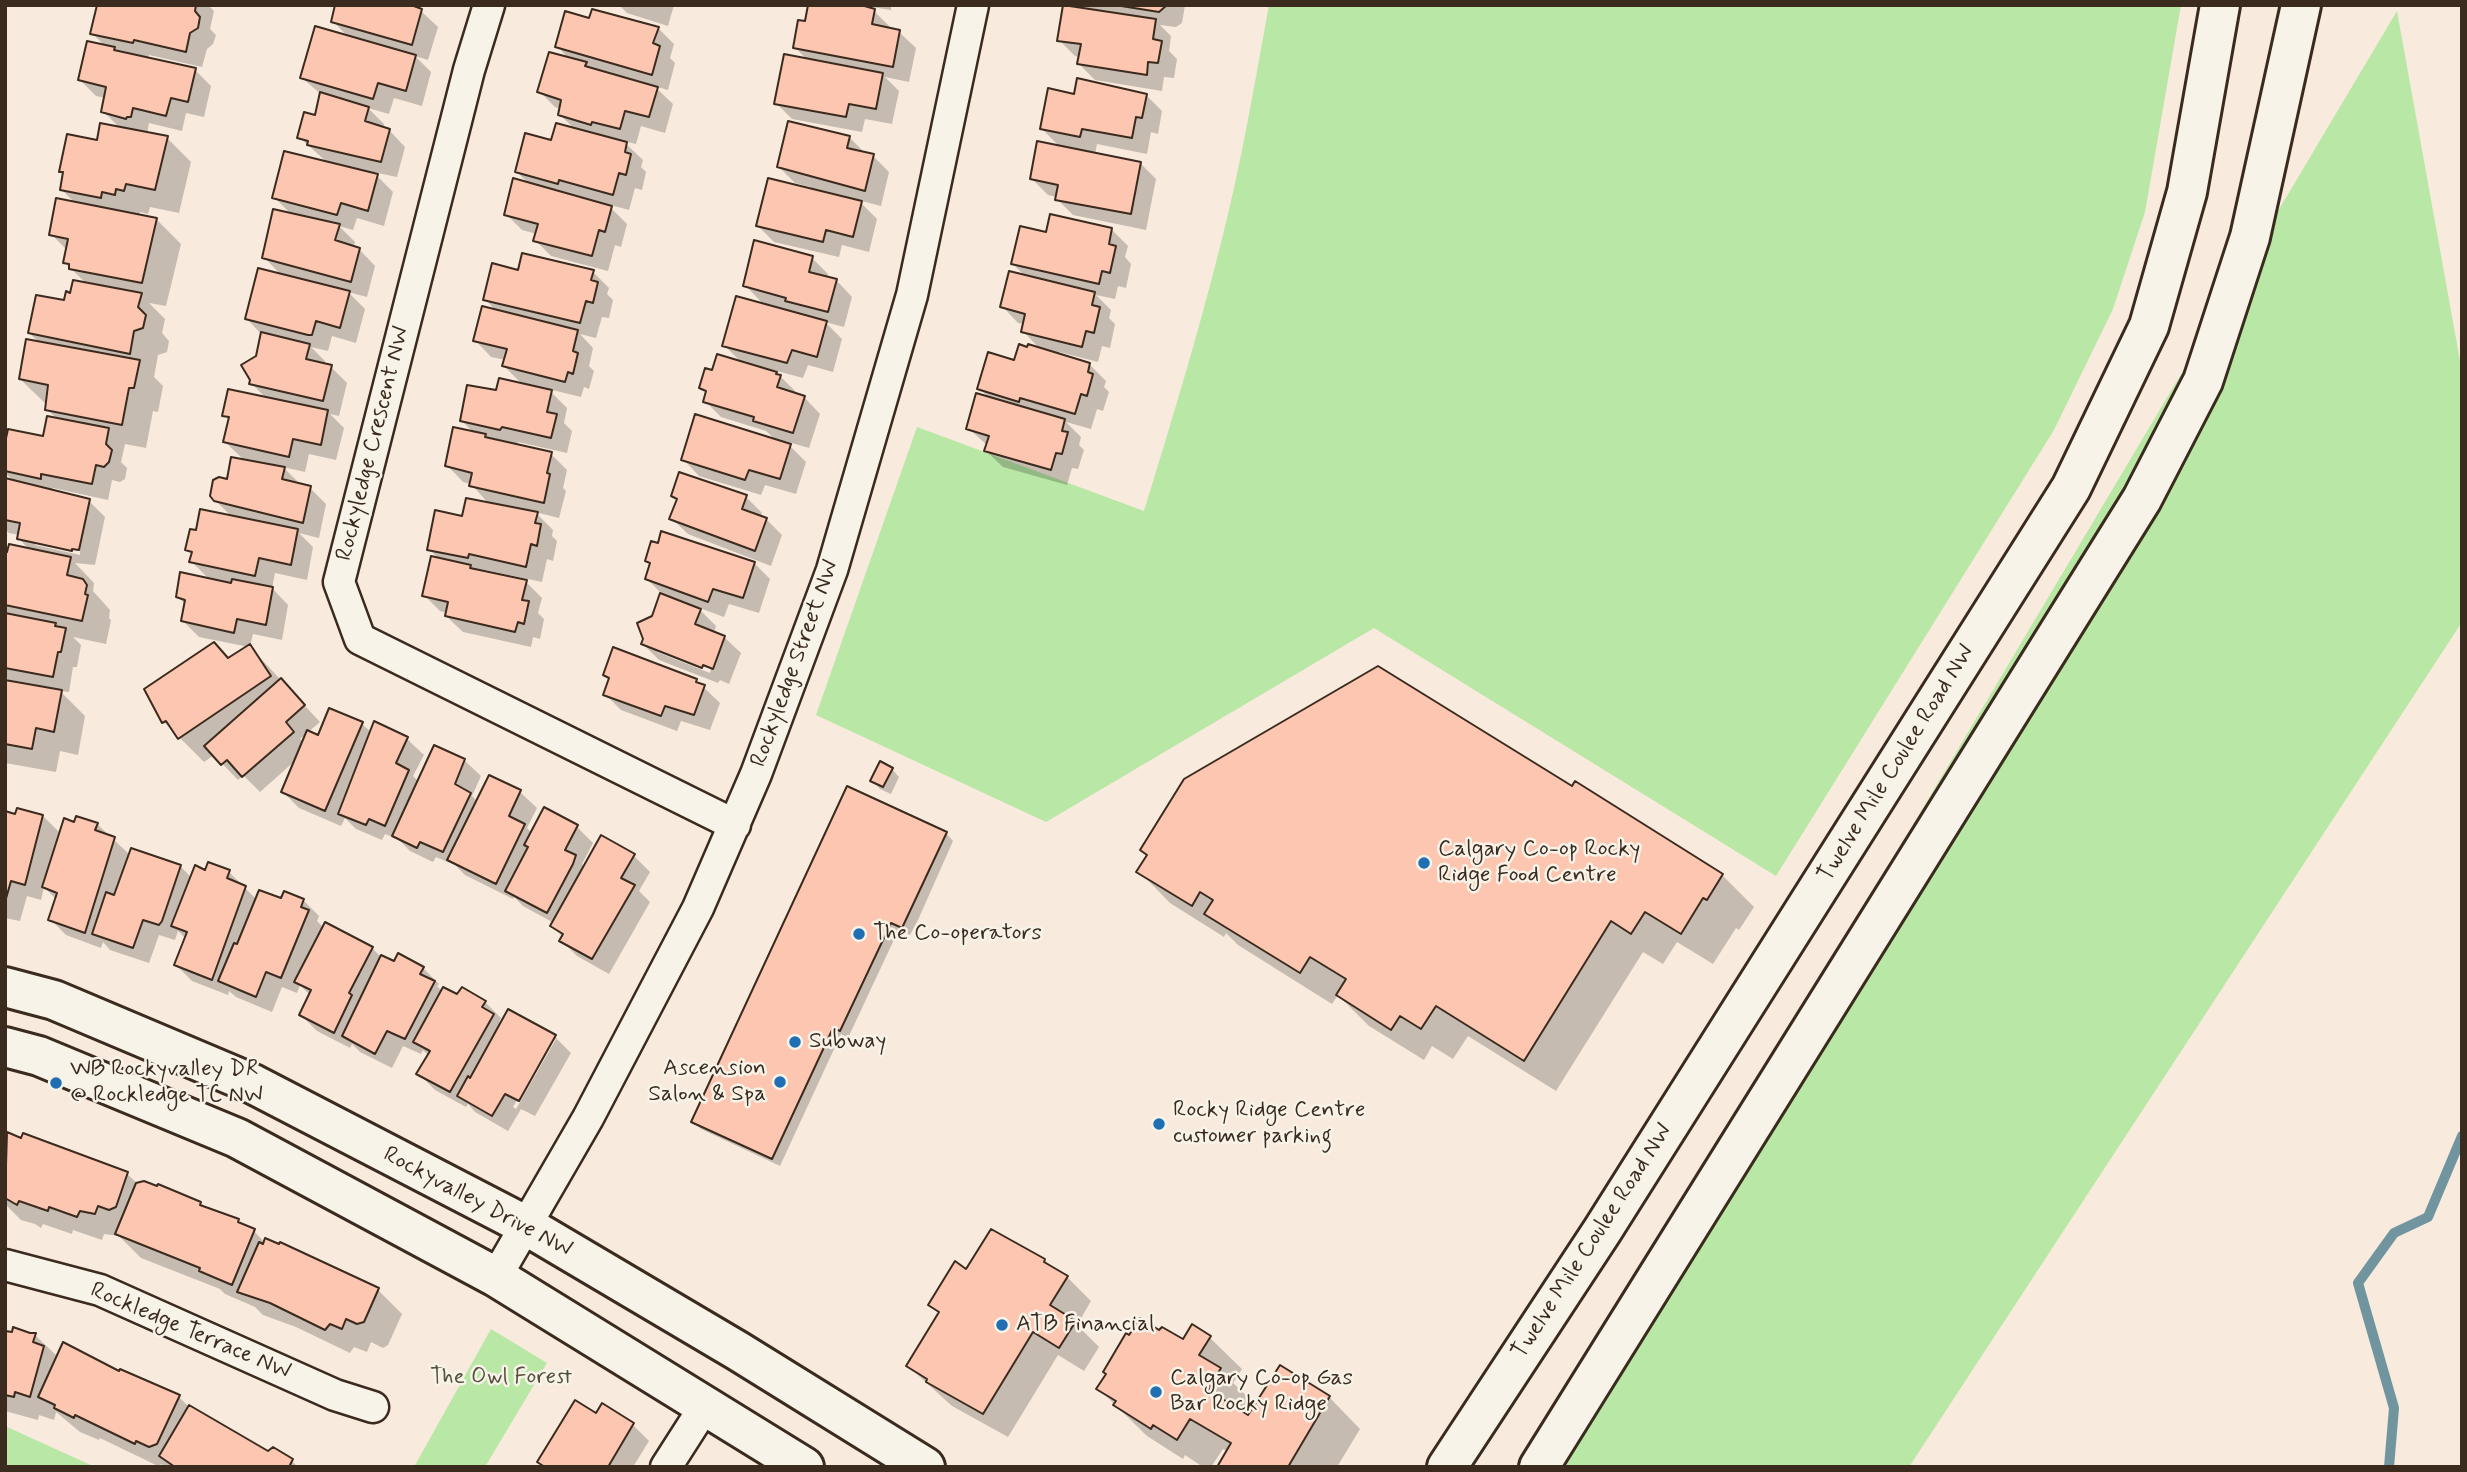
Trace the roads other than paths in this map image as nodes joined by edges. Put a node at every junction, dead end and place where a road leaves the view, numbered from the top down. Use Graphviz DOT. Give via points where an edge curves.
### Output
graph roads {
  1 [pos="489,5"];
  2 [pos="973,5"];
  3 [pos="2221,5"];
  4 [pos="2301,5"];
  5 [pos="735,825"];
  6 [pos="5,987"];
  7 [pos="5,1047"];
  8 [pos="525,1225"];
  9 [pos="5,1265"];
  10 [pos="496,1277"];
  11 [pos="705,1406"];
  12 [pos="373,1407"];
  13 [pos="666,1467"];
  14 [pos="804,1467"];
  15 [pos="925,1467"];
  16 [pos="1447,1467"];
  17 [pos="1539,1467"];
  1 -- 5 [label="street, Rockyledge Crescent NW" via="339,582 360,639"];
  2 -- 5 [label="street, Rockyledge Street NW" via="897,347 832,570"];
  3 -- 16 [label="main road, Twelve Mile Coulee Road NW" via="2187,192 2150,326 2071,488 1602,1231"];
  4 -- 17 [label="main road" via="2246,250 2203,381 2142,499"];
  5 -- 8 [label="street, Rockyledge Street NW" via="636,1029"];
  6 -- 8 [label="main road, Rockyvalley Drive NW" via="54,1000 253,1084"];
  7 -- 10 [label="main road" via="39,1056 237,1138"];
  8 -- 10 [label="street, Rockyledge Street NW"];
  8 -- 15 [label="main road, Rockyvalley Drive NW"];
  9 -- 12 [label="street, Rockledge Terrace NW" via="100,1290 335,1395"];
  10 -- 11 [label="main road"];
  11 -- 13 [label="street"];
  11 -- 14 [label="main road"];
}
